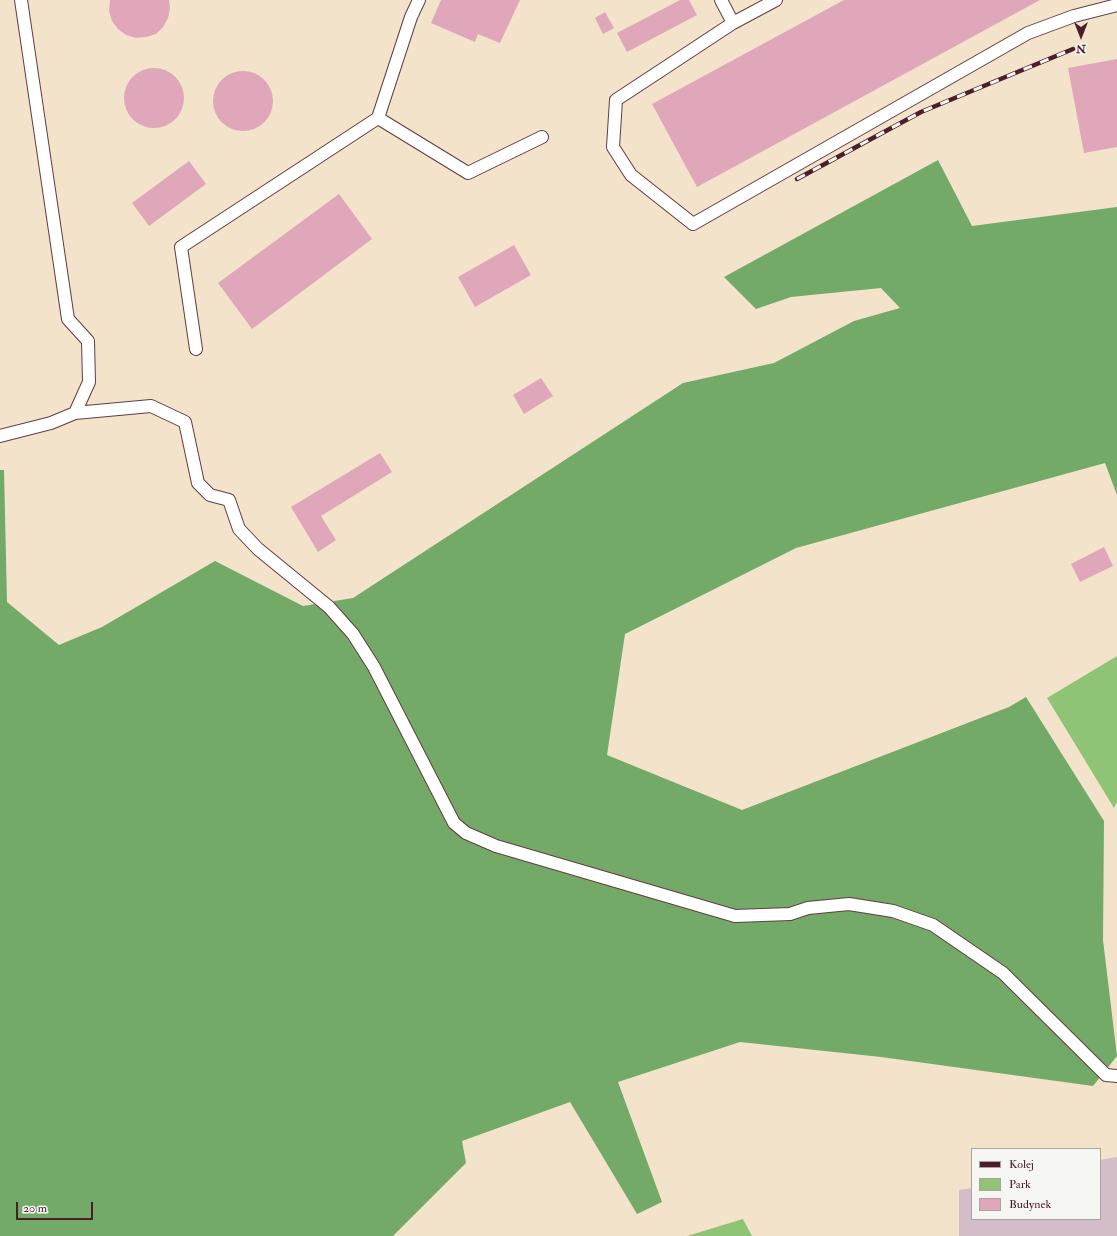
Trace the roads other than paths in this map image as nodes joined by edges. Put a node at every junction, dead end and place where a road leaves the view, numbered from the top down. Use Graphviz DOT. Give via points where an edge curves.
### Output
graph roads {
  1 [pos="21,0"];
  2 [pos="419,0"];
  3 [pos="721,0"];
  4 [pos="776,0"];
  5 [pos="1111,4"];
  6 [pos="734,23"];
  7 [pos="378,118"];
  8 [pos="542,137"];
  9 [pos="196,349"];
  10 [pos="75,413"];
  11 [pos="0,436"];
  12 [pos="1117,1076"];
  1 -- 10 [label="lane" via="68,319 88,341 89,382"];
  2 -- 7 [label="lane"];
  3 -- 6 [label="lane"];
  4 -- 6 [label="lane"];
  5 -- 6 [label="lane" via="1028,33 693,224 631,176 612,147 616,100"];
  7 -- 8 [label="lane" via="468,173"];
  7 -- 9 [label="lane" via="181,247"];
  10 -- 11 [label="lane" via="51,423"];
  10 -- 12 [label="lane" via="151,406 185,422 198,483 210,495 229,500 238,529 258,549 329,607 353,634 374,667 454,823 466,833 496,846 735,916 790,914 808,908 849,904 893,911 933,925 1003,973 1106,1075"];
}
